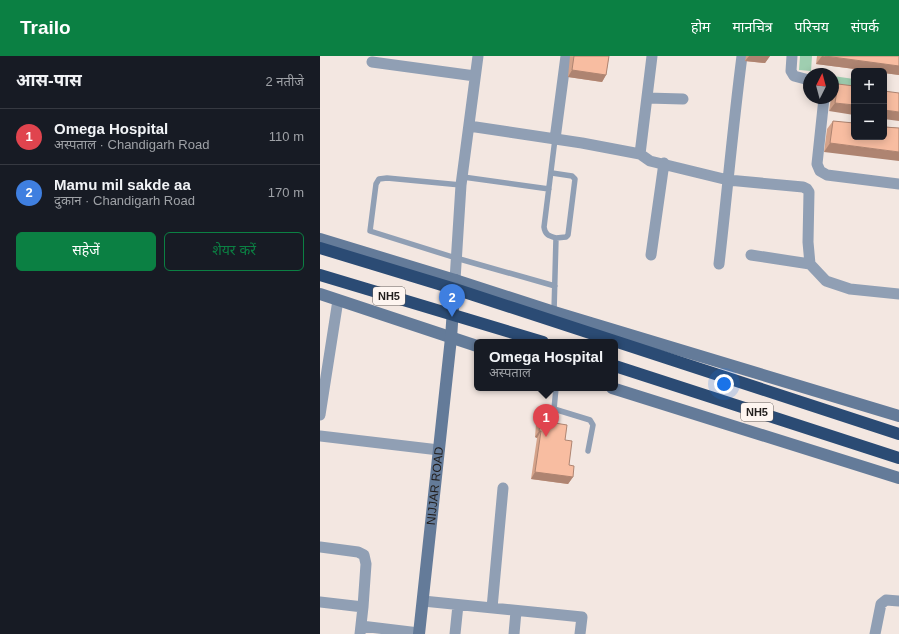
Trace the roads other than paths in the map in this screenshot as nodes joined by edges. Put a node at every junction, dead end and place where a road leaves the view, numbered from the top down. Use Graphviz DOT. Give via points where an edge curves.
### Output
graph roads {
  1 [pos="478,56"];
  2 [pos="566,56"];
  3 [pos="652,56"];
  4 [pos="742,56"];
  5 [pos="792,56"];
  6 [pos="406,61"];
  7 [pos="372,62"];
  8 [pos="475,76"];
  9 [pos="803,78"];
  10 [pos="647,98"];
  11 [pos="683,100"];
  12 [pos="824,104"];
  13 [pos="822,122"];
  14 [pos="834,124"];
  15 [pos="469,126"];
  16 [pos="555,139"];
  17 [pos="640,154"];
  18 [pos="664,163"];
  19 [pos="552,173"];
  20 [pos="728,180"];
  21 [pos="462,181"];
  22 [pos="899,184"];
  23 [pos="549,189"];
  24 [pos="556,238"];
  25 [pos="320,239"];
  26 [pos="320,248"];
  27 [pos="651,255"];
  28 [pos="752,256"];
  29 [pos="456,258"];
  30 [pos="719,264"];
  31 [pos="810,264"];
  32 [pos="320,275"];
  33 [pos="455,280"];
  34 [pos="555,286"];
  35 [pos="320,294"];
  36 [pos="899,294"];
  37 [pos="338,300"];
  38 [pos="554,312"];
  39 [pos="451,338"];
  40 [pos="533,339"];
  41 [pos="608,339"];
  42 [pos="618,342"];
  43 [pos="474,345"];
  44 [pos="618,367"];
  45 [pos="618,390"];
  46 [pos="556,391"];
  47 [pos="320,415"];
  48 [pos="899,416"];
  49 [pos="899,434"];
  50 [pos="320,436"];
  51 [pos="439,450"];
  52 [pos="588,451"];
  53 [pos="899,458"];
  54 [pos="899,478"];
  55 [pos="503,488"];
  56 [pos="320,547"];
  57 [pos="423,601"];
  58 [pos="899,601"];
  59 [pos="320,602"];
  60 [pos="458,605"];
  61 [pos="363,607"];
  62 [pos="492,608"];
  63 [pos="516,611"];
  64 [pos="360,630"];
  65 [pos="419,633"];
  66 [pos="455,634"];
  67 [pos="514,634"];
  68 [pos="580,634"];
  69 [pos="875,634"];
  1 -- 8 [label="street"];
  2 -- 16 [label="street"];
  3 -- 10 [label="street"];
  4 -- 20 [label="street"];
  5 -- 9 [label="street" via="790,71 794,76"];
  6 -- 7 [label="street"];
  6 -- 8 [label="street"];
  8 -- 15 [label="street"];
  10 -- 11 [label="street"];
  10 -- 17 [label="street"];
  12 -- 13 [label="street"];
  13 -- 14 [label="street"];
  13 -- 22 [label="street" via="817,164 820,172"];
  15 -- 16 [label="street"];
  15 -- 21 [label="street"];
  16 -- 17 [label="street"];
  16 -- 19 [label="lane"];
  17 -- 18 [label="street" via="650,161"];
  18 -- 20 [label="street"];
  18 -- 27 [label="street"];
  19 -- 23 [label="lane"];
  19 -- 24 [label="lane" via="572,176 575,179 568,235"];
  20 -- 30 [label="street"];
  20 -- 31 [label="street" via="807,189"];
  21 -- 23 [label="lane"];
  21 -- 29 [label="street"];
  21 -- 29 [label="lane" via="379,179 376,184 370,231"];
  23 -- 24 [label="lane" via="544,232"];
  24 -- 34 [label="lane"];
  25 -- 33 [label="main road"];
  26 -- 41 [label="highway, NH5"];
  28 -- 31 [label="street"];
  29 -- 33 [label="street"];
  29 -- 34 [label="lane"];
  31 -- 36 [label="street" via="826,281 850,289"];
  32 -- 40 [label="highway, NH5"];
  33 -- 38 [label="main road"];
  33 -- 39 [label="main road, NIJJAR ROAD"];
  34 -- 38 [label="lane"];
  35 -- 37 [label="main road"];
  37 -- 39 [label="main road"];
  37 -- 47 [label="street"];
  38 -- 48 [label="main road"];
  39 -- 43 [label="main road"];
  39 -- 51 [label="main road, NIJJAR ROAD"];
  42 -- 49 [label="highway, NH5"];
  44 -- 53 [label="highway, NH5"];
  45 -- 54 [label="main road"];
  46 -- 52 [label="lane" via="554,409 592,422"];
  50 -- 51 [label="street"];
  51 -- 57 [label="main road, NIJJAR ROAD"];
  55 -- 62 [label="street"];
  56 -- 61 [label="street" via="364,555 366,564"];
  57 -- 60 [label="street"];
  57 -- 65 [label="main road, NIJJAR ROAD"];
  58 -- 69 [label="street" via="886,600 881,604"];
  59 -- 61 [label="street"];
  60 -- 62 [label="street"];
  60 -- 66 [label="street"];
  61 -- 64 [label="street"];
  62 -- 63 [label="street"];
  63 -- 67 [label="street"];
  63 -- 68 [label="street" via="582,617"];
  64 -- 65 [label="street"];
}
